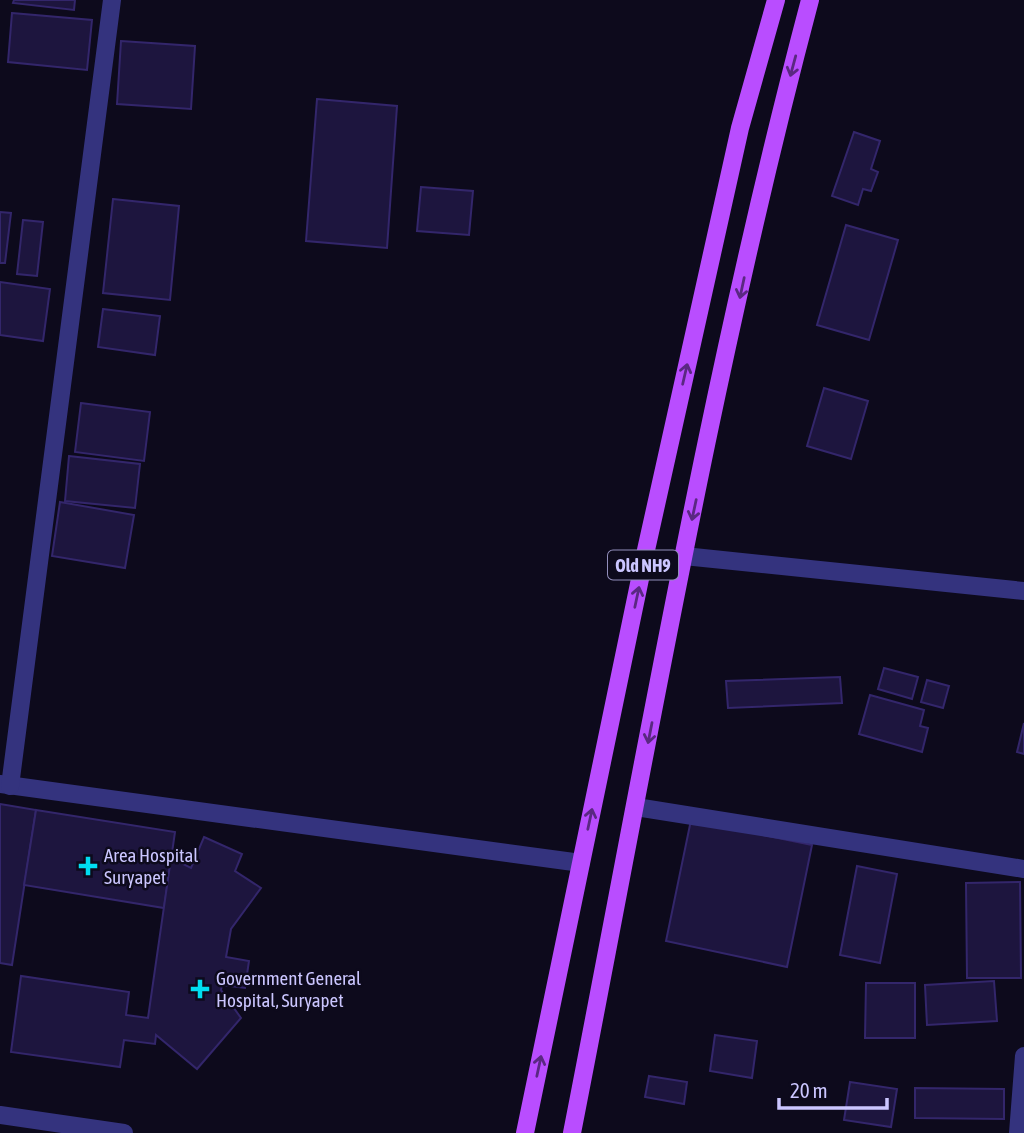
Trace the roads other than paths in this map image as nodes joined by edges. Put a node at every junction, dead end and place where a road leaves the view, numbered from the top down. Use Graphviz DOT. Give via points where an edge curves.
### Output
graph roads {
  1 [pos="112,0"];
  2 [pos="776,0"];
  3 [pos="810,0"];
  4 [pos="684,556"];
  5 [pos="1024,591"];
  6 [pos="5,785"];
  7 [pos="636,807"];
  8 [pos="581,863"];
  9 [pos="1024,869"];
  10 [pos="1024,1056"];
  11 [pos="0,1115"];
  12 [pos="124,1133"];
  13 [pos="525,1133"];
  14 [pos="572,1133"];
  15 [pos="1018,1133"];
  1 -- 6 [label="street"];
  8 -- 2 [label="main road, Old NH9, one-way" via="740,128"];
  3 -- 4 [label="main road, Old NH9, one-way" via="774,137"];
  4 -- 5 [label="street"];
  4 -- 7 [label="main road, Old NH9, one-way"];
  6 -- 8 [label="street"];
  7 -- 9 [label="street"];
  7 -- 14 [label="main road, Old NH9"];
  13 -- 8 [label="main road, Old NH9, one-way"];
  10 -- 15 [label="street"];
  11 -- 12 [label="street"];
}
